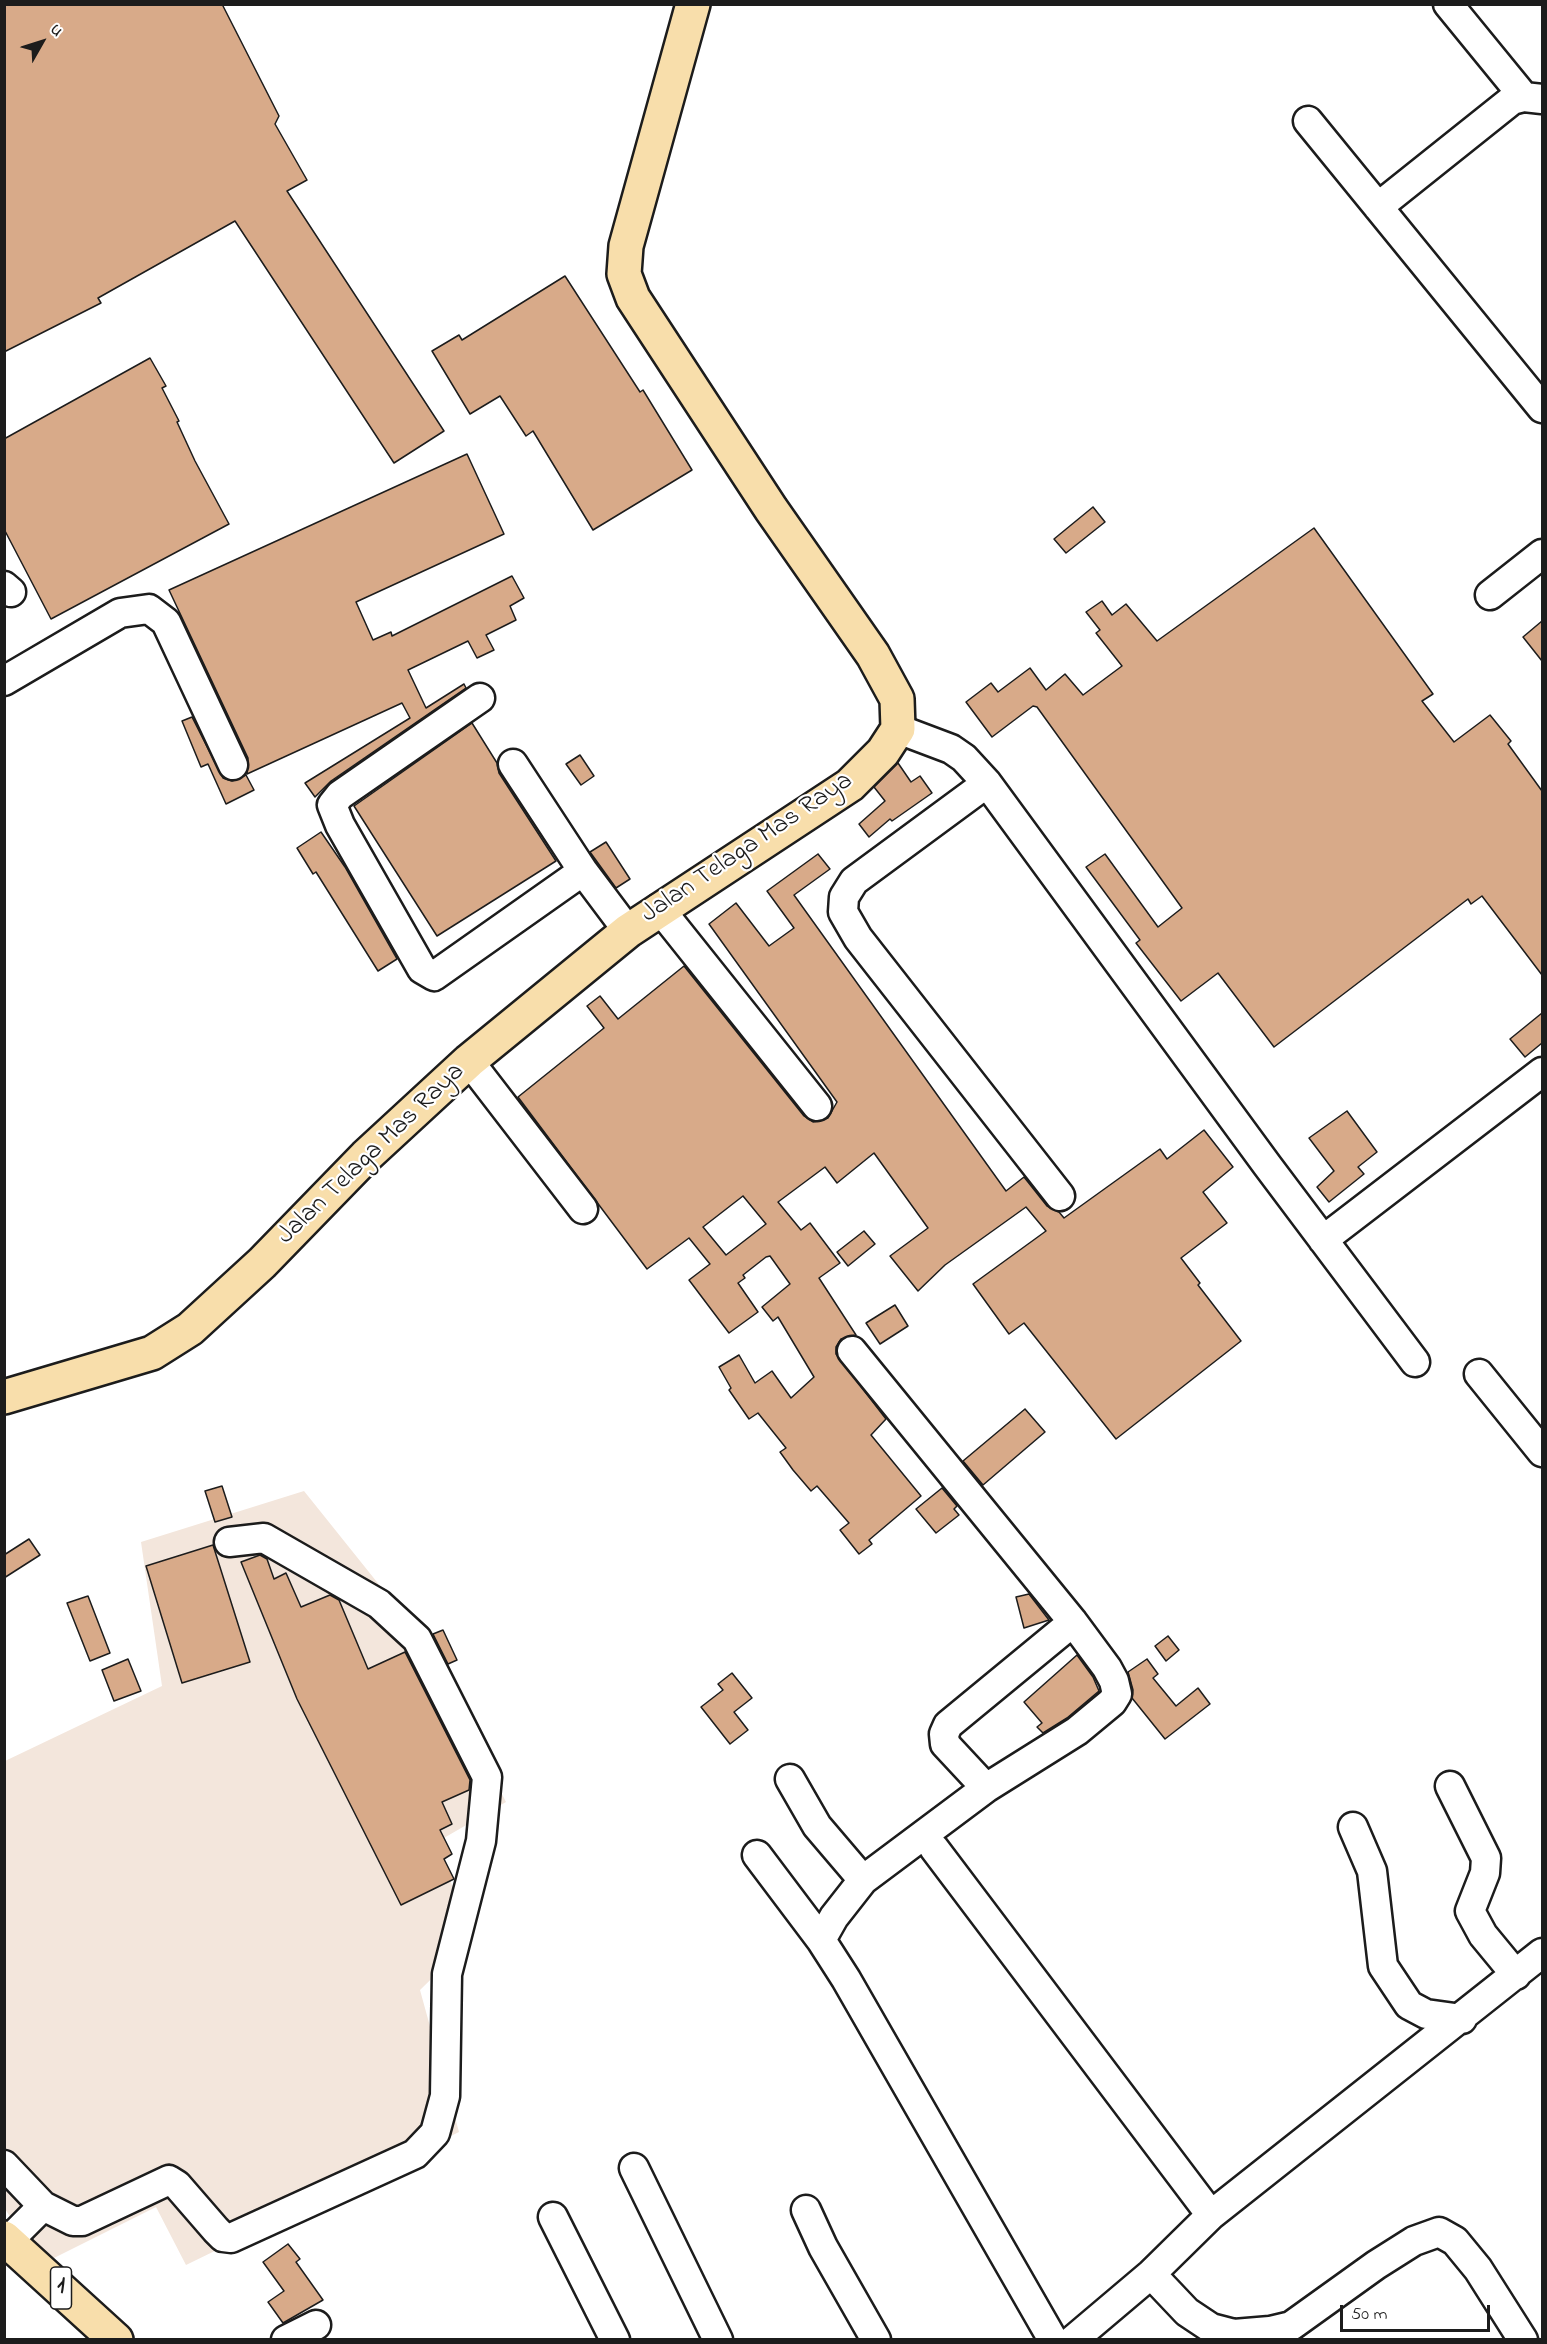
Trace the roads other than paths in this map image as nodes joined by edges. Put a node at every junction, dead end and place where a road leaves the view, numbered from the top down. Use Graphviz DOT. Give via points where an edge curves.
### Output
graph roads {
  1 [pos="693,4"];
  2 [pos="1448,4"];
  3 [pos="1533,98"];
  4 [pos="1308,121"];
  5 [pos="1378,207"];
  6 [pos="1542,408"];
  7 [pos="1542,554"];
  8 [pos="1490,595"];
  9 [pos="4,681"];
  10 [pos="480,698"];
  11 [pos="898,729"];
  12 [pos="513,764"];
  13 [pos="234,765"];
  14 [pos="987,783"];
  15 [pos="583,871"];
  16 [pos="659,908"];
  17 [pos="628,931"];
  18 [pos="469,1061"];
  19 [pos="1542,1072"];
  20 [pos="817,1106"];
  21 [pos="1060,1196"];
  22 [pos="583,1209"];
  23 [pos="1323,1240"];
  24 [pos="852,1351"];
  25 [pos="1415,1362"];
  26 [pos="1479,1374"];
  27 [pos="4,1397"];
  28 [pos="1542,1452"];
  29 [pos="229,1542"];
  30 [pos="1073,1623"];
  31 [pos="790,1779"];
  32 [pos="1450,1786"];
  33 [pos="986,1788"];
  34 [pos="1353,1827"];
  35 [pos="934,1848"];
  36 [pos="757,1855"];
  37 [pos="863,1880"];
  38 [pos="821,1940"];
  39 [pos="1542,1953"];
  40 [pos="1516,1975"];
  41 [pos="1462,2019"];
  42 [pos="4,2165"];
  43 [pos="634,2168"];
  44 [pos="43,2206"];
  45 [pos="806,2210"];
  46 [pos="1211,2215"];
  47 [pos="554,2217"];
  48 [pos="9,2247"];
  49 [pos="1151,2274"];
  50 [pos="316,2325"];
  51 [pos="1295,2333"];
  52 [pos="116,2340"];
  53 [pos="286,2340"];
  54 [pos="615,2340"];
  55 [pos="718,2340"];
  56 [pos="876,2340"];
  57 [pos="1053,2340"];
  58 [pos="1073,2340"];
  59 [pos="1523,2340"];
  1 -- 11 [label="main road" via="626,246 624,274 633,298 714,423 873,655 897,699"];
  2 -- 3 [label="street"];
  3 -- 5 [label="street" via="1512,100"];
  4 -- 5 [label="street"];
  5 -- 6 [label="street"];
  7 -- 8 [label="street"];
  9 -- 13 [label="street" via="120,613 149,609 166,622"];
  10 -- 15 [label="street" via="340,795 332,805 422,969 435,976"];
  11 -- 14 [label="street" via="951,749"];
  11 -- 16 [label="main road, Jalan Telaga Mas Raya" via="883,752 850,785"];
  12 -- 15 [label="street"];
  14 -- 21 [label="street" via="854,881 844,897 843,912 858,938"];
  14 -- 23 [label="street"];
  15 -- 17 [label="street"];
  16 -- 17 [label="main road, Jalan Telaga Mas Raya"];
  16 -- 20 [label="street"];
  17 -- 18 [label="main road, Jalan Telaga Mas Raya"];
  18 -- 22 [label="street"];
  18 -- 27 [label="main road, Jalan Telaga Mas Raya" via="190,1329 152,1353"];
  19 -- 23 [label="street"];
  23 -- 25 [label="street"];
  24 -- 30 [label="street"];
  26 -- 28 [label="street"];
  29 -- 44 [label="street" via="264,1538 379,1604 417,1639 487,1777 481,1841 447,1974 445,2096 435,2133 415,2154 231,2238 223,2237 169,2180 82,2221 73,2222"];
  30 -- 33 [label="street" via="948,1725 945,1744"];
  30 -- 33 [label="street" via="1114,1681 1116,1694 1112,1702 1077,1731"];
  31 -- 37 [label="street" via="817,1826"];
  32 -- 40 [label="street" via="1486,1858 1485,1873 1470,1911 1483,1935"];
  33 -- 37 [label="street"];
  34 -- 41 [label="street" via="1372,1871 1383,1966 1409,2005 1426,2014"];
  35 -- 46 [label="street"];
  36 -- 38 [label="street"];
  37 -- 38 [label="street"];
  38 -- 57 [label="street"];
  39 -- 40 [label="street"];
  40 -- 41 [label="street"];
  41 -- 46 [label="street"];
  42 -- 44 [label="street"];
  43 -- 55 [label="street"];
  44 -- 48 [label="street"];
  45 -- 56 [label="street"];
  46 -- 49 [label="street"];
  47 -- 54 [label="street"];
  48 -- 52 [label="main road, 1"];
  49 -- 51 [label="street" via="1187,2313 1211,2328 1234,2334"];
  49 -- 58 [label="street"];
  50 -- 53 [label="street"];
  51 -- 59 [label="street" via="1376,2265 1414,2241 1439,2232 1455,2241 1478,2269"];
}
